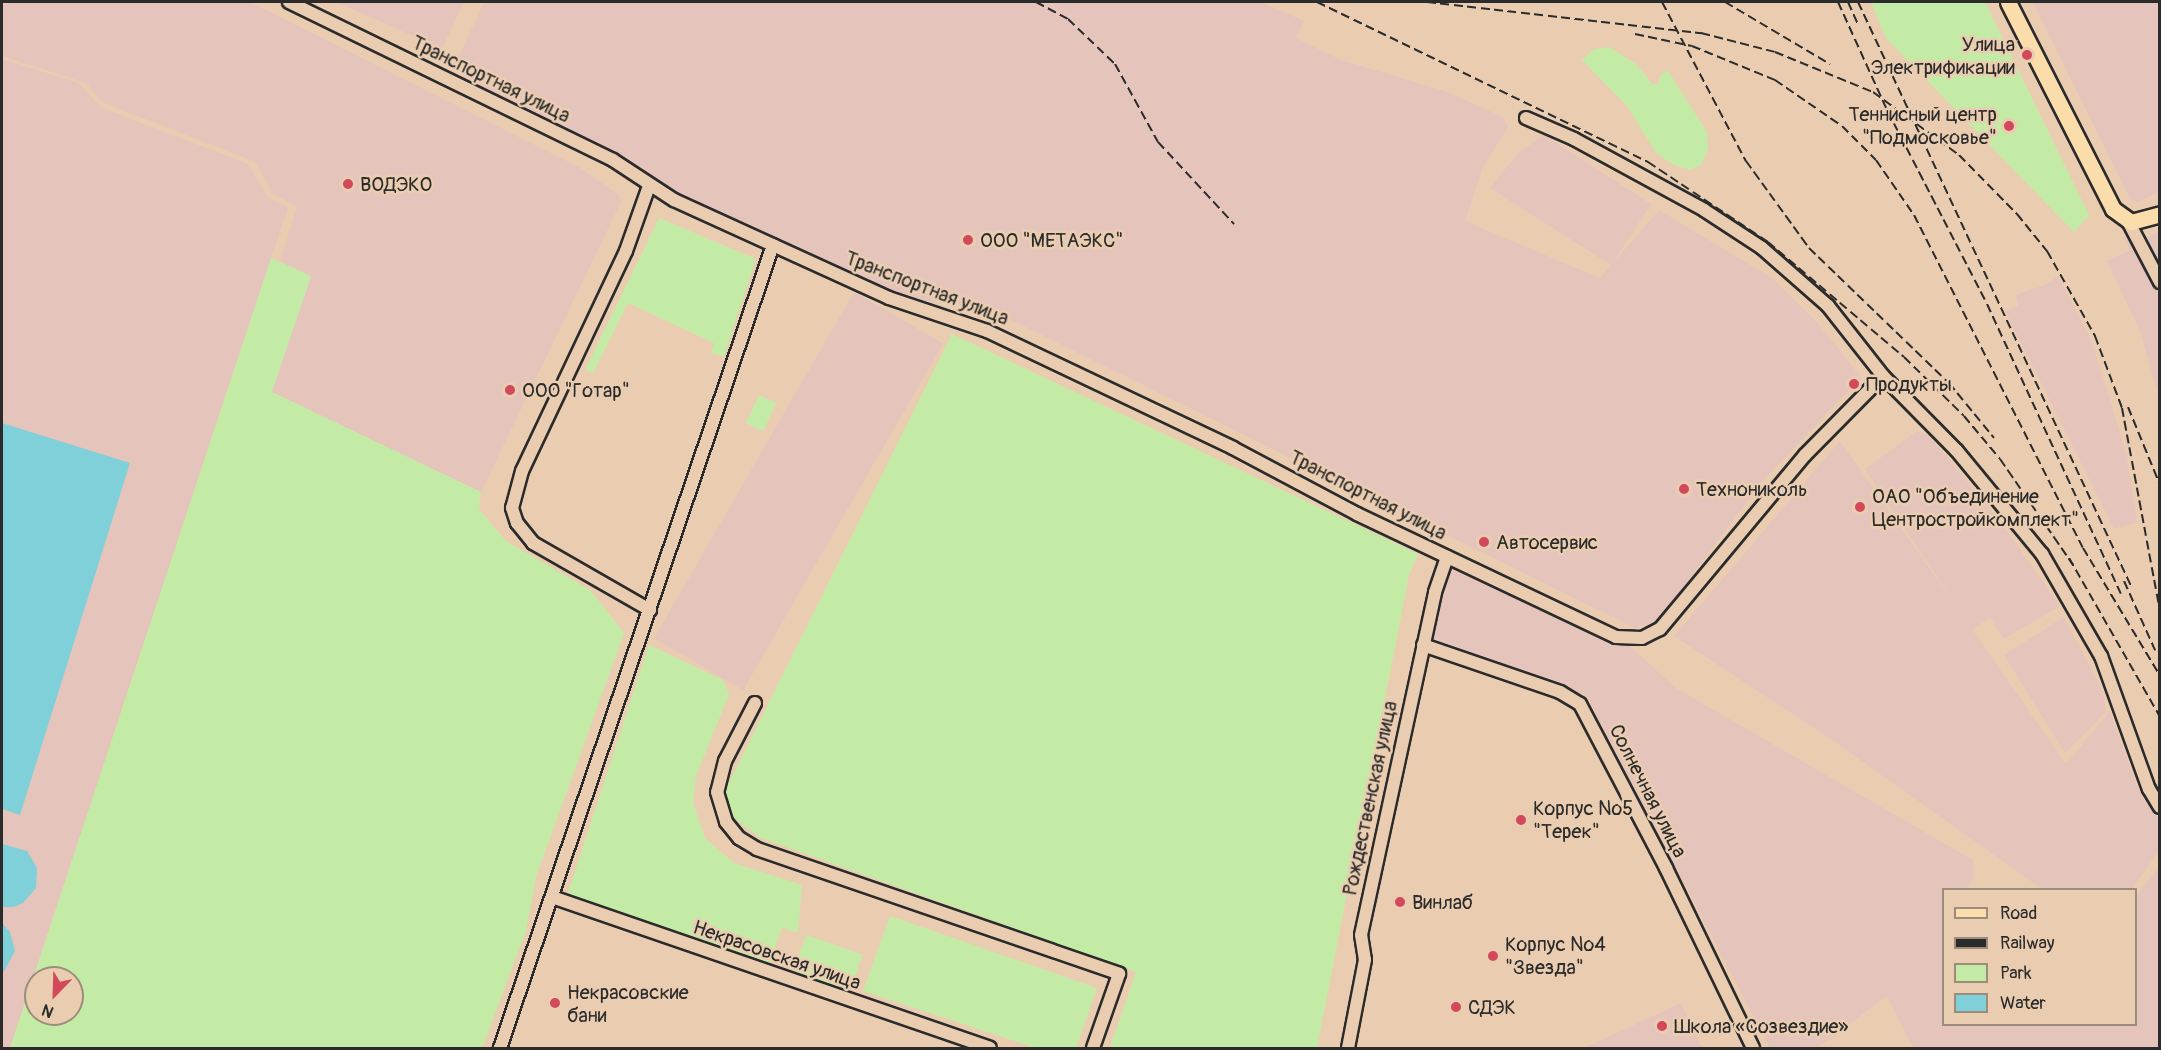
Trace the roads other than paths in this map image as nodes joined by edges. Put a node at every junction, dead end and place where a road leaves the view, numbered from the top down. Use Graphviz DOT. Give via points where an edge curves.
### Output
graph roads {
  1 [pos="289,2"];
  2 [pos="2008,2"];
  3 [pos="1526,118"];
  4 [pos="649,186"];
  5 [pos="2160,214"];
  6 [pos="2128,221"];
  7 [pos="773,245"];
  8 [pos="2160,282"];
  9 [pos="1883,376"];
  10 [pos="1447,556"];
  11 [pos="650,610"];
  12 [pos="1423,645"];
  13 [pos="755,703"];
  14 [pos="2160,807"];
  15 [pos="552,897"];
  16 [pos="500,1048"];
  17 [pos="990,1048"];
  18 [pos="1093,1048"];
  19 [pos="1348,1048"];
  20 [pos="1753,1048"];
  1 -- 4 [label="street, Транспортная улица" via="613,160"];
  2 -- 6 [label="main road" via="2113,209"];
  3 -- 9 [label="street" via="1704,210 1762,248 1828,306"];
  4 -- 7 [label="street, Транспортная улица"];
  4 -- 11 [label="street" via="626,251 522,471 512,508 517,524 533,543"];
  5 -- 6 [label="main road" via="2140,222"];
  6 -- 8 [label="street"];
  7 -- 10 [label="street, Транспортная улица" via="889,298 987,331"];
  7 -- 11 [label="street"];
  9 -- 10 [label="street, Транспортная улица" via="1805,455 1672,617 1642,638 1616,637"];
  9 -- 14 [label="street" via="1957,451 2042,554 2101,656 2142,770"];
  10 -- 12 [label="street, Рождественская улица"];
  11 -- 15 [label="street"];
  12 -- 19 [label="street, Рождественская улица" via="1361,935 1365,960"];
  12 -- 20 [label="street, Солнечная улица" via="1560,692 1580,704"];
  13 -- 18 [label="street" via="725,761 717,792 726,822 739,838 757,849 1119,974"];
  15 -- 16 [label="street"];
  15 -- 17 [label="street, Некрасовская улица"];
}
